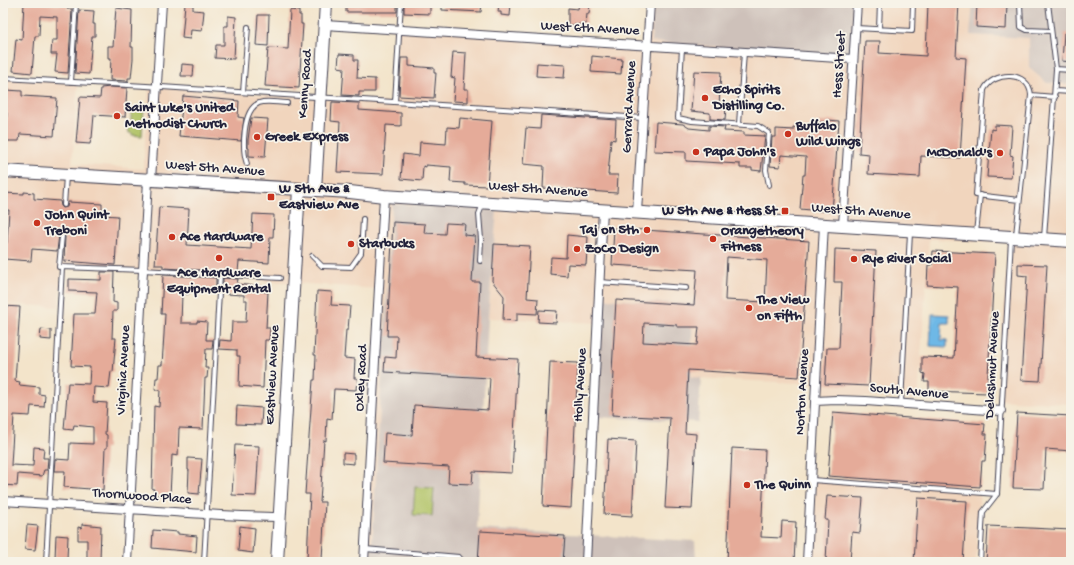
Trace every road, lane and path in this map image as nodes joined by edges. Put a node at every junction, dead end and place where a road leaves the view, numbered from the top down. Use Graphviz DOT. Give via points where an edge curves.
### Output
graph roads {
  1 [pos="76,3"];
  2 [pos="162,3"];
  3 [pos="326,3"];
  4 [pos="400,3"];
  5 [pos="650,3"];
  6 [pos="857,3"];
  7 [pos="880,3"];
  8 [pos="913,3"];
  9 [pos="1020,3"];
  10 [pos="1048,3"];
  11 [pos="325,25"];
  12 [pos="248,27"];
  13 [pos="855,28"];
  14 [pos="879,29"];
  15 [pos="399,30"];
  16 [pos="1051,31"];
  17 [pos="647,46"];
  18 [pos="682,48"];
  19 [pos="744,52"];
  20 [pos="853,59"];
  21 [pos="1056,69"];
  22 [pos="1071,70"];
  23 [pos="3,78"];
  24 [pos="71,82"];
  25 [pos="157,86"];
  26 [pos="1055,91"];
  27 [pos="243,92"];
  28 [pos="1071,92"];
  29 [pos="1031,95"];
  30 [pos="321,97"];
  31 [pos="1055,97"];
  32 [pos="395,102"];
  33 [pos="287,103"];
  34 [pos="643,118"];
  35 [pos="739,124"];
  36 [pos="247,164"];
  37 [pos="3,171"];
  38 [pos="66,175"];
  39 [pos="149,180"];
  40 [pos="769,184"];
  41 [pos="299,189"];
  42 [pos="315,190"];
  43 [pos="980,195"];
  44 [pos="384,196"];
  45 [pos="1019,200"];
  46 [pos="484,202"];
  47 [pos="64,205"];
  48 [pos="602,210"];
  49 [pos="638,212"];
  50 [pos="363,219"];
  51 [pos="824,224"];
  52 [pos="843,225"];
  53 [pos="910,230"];
  54 [pos="976,235"];
  55 [pos="62,236"];
  56 [pos="1013,237"];
  57 [pos="1044,239"];
  58 [pos="1071,241"];
  59 [pos="312,256"];
  60 [pos="480,261"];
  61 [pos="60,267"];
  62 [pos="143,270"];
  63 [pos="220,274"];
  64 [pos="280,278"];
  65 [pos="599,282"];
  66 [pos="686,288"];
  67 [pos="815,401"];
  68 [pos="901,404"];
  69 [pos="1001,411"];
  70 [pos="812,480"];
  71 [pos="997,494"];
  72 [pos="3,501"];
  73 [pos="50,504"];
  74 [pos="129,509"];
  75 [pos="207,515"];
  76 [pos="280,517"];
  77 [pos="365,549"];
  78 [pos="46,562"];
  79 [pos="127,562"];
  80 [pos="204,562"];
  81 [pos="277,562"];
  82 [pos="364,562"];
  83 [pos="463,562"];
  84 [pos="586,562"];
  85 [pos="807,562"];
  86 [pos="980,562"];
  1 -- 24 [label="lane"];
  2 -- 25 [label="street, Virginia Avenue"];
  3 -- 11 [label="main road, Kenny Road"];
  4 -- 15 [label="lane"];
  5 -- 17 [label="street, Gerrard Avenue"];
  6 -- 13 [label="street, Hess Street"];
  7 -- 14 [label="lane"];
  8 -- 14 [label="lane" via="912,32"];
  9 -- 16 [label="lane" via="1021,27 1027,30"];
  10 -- 16 [label="lane"];
  11 -- 15 [label="street, West 6th Avenue"];
  11 -- 30 [label="main road, Kenny Road"];
  12 -- 27 [label="lane"];
  13 -- 14 [label="lane"];
  13 -- 20 [label="street, Hess Street"];
  15 -- 17 [label="street, West 6th Avenue"];
  15 -- 32 [label="lane"];
  16 -- 21 [label="lane"];
  17 -- 18 [label="street, West 6th Avenue"];
  17 -- 34 [label="street, Gerrard Avenue"];
  18 -- 19 [label="street, West 6th Avenue"];
  18 -- 35 [label="lane" via="678,118"];
  19 -- 20 [label="street, West 6th Avenue"];
  19 -- 35 [label="lane"];
  20 -- 52 [label="street, Hess Street"];
  21 -- 22 [label="lane"];
  21 -- 26 [label="lane"];
  23 -- 24 [label="lane"];
  24 -- 25 [label="lane"];
  25 -- 27 [label="lane"];
  25 -- 39 [label="street, Virginia Avenue"];
  26 -- 28 [label="lane"];
  26 -- 31 [label="lane"];
  27 -- 30 [label="lane"];
  29 -- 31 [label="lane"];
  29 -- 43 [label="lane" via="1022,80 1007,75 988,84 984,90 976,195"];
  29 -- 45 [label="lane, Delashmut Avenue"];
  30 -- 32 [label="lane"];
  30 -- 42 [label="main road, Kenny Road"];
  31 -- 57 [label="lane"];
  32 -- 34 [label="lane"];
  33 -- 36 [label="lane" via="264,102 252,107 246,122 244,155"];
  34 -- 49 [label="street, Gerrard Avenue"];
  35 -- 40 [label="lane" via="758,126 769,133 766,170"];
  37 -- 38 [label="main road, West 5th Avenue"];
  38 -- 39 [label="main road, West 5th Avenue"];
  38 -- 47 [label="lane"];
  39 -- 41 [label="main road, West 5th Avenue"];
  39 -- 62 [label="street, Virginia Avenue"];
  41 -- 42 [label="main road, West 5th Avenue"];
  41 -- 76 [label="main road, Eastview Avenue"];
  42 -- 44 [label="main road, West 5th Avenue"];
  43 -- 45 [label="lane"];
  43 -- 54 [label="lane"];
  44 -- 46 [label="main road, West 5th Avenue"];
  44 -- 77 [label="street, Oxley Road"];
  45 -- 56 [label="lane, Delashmut Avenue"];
  46 -- 48 [label="main road, West 5th Avenue"];
  46 -- 60 [label="lane" via="479,214"];
  48 -- 49 [label="main road, West 5th Avenue"];
  48 -- 65 [label="street, Holly Avenue"];
  49 -- 51 [label="main road, West 5th Avenue"];
  50 -- 59 [label="lane" via="361,254 351,267 322,266"];
  51 -- 52 [label="main road, West 5th Avenue"];
  51 -- 67 [label="street, Norton Avenue"];
  52 -- 53 [label="main road, West 5th Avenue"];
  53 -- 54 [label="main road, West 5th Avenue"];
  53 -- 68 [label="lane"];
  54 -- 56 [label="main road, West 5th Avenue"];
  55 -- 61 [label="lane"];
  56 -- 57 [label="main road, West 5th Avenue"];
  56 -- 69 [label="lane, Delashmut Avenue"];
  57 -- 58 [label="main road, West 5th Avenue"];
  62 -- 63 [label="lane"];
  62 -- 73 [label="lane" via="62,267"];
  62 -- 74 [label="street, Virginia Avenue"];
  63 -- 64 [label="lane"];
  63 -- 75 [label="lane"];
  65 -- 66 [label="lane"];
  65 -- 84 [label="street, Holly Avenue"];
  67 -- 68 [label="street, South Avenue"];
  67 -- 70 [label="street, Norton Avenue"];
  68 -- 69 [label="street, South Avenue"];
  69 -- 71 [label="lane, Delashmut Avenue"];
  70 -- 71 [label="lane"];
  70 -- 85 [label="street, Norton Avenue"];
  71 -- 86 [label="lane" via="983,512"];
  72 -- 73 [label="street, Thornwood Place"];
  73 -- 74 [label="street, Thornwood Place"];
  73 -- 78 [label="lane"];
  74 -- 75 [label="street, Thornwood Place"];
  74 -- 79 [label="street, Virginia Avenue"];
  75 -- 76 [label="street, Thornwood Place"];
  75 -- 80 [label="lane"];
  76 -- 81 [label="main road, Eastview Avenue"];
  77 -- 82 [label="street, Oxley Road"];
  77 -- 83 [label="lane" via="459,556"];
}
